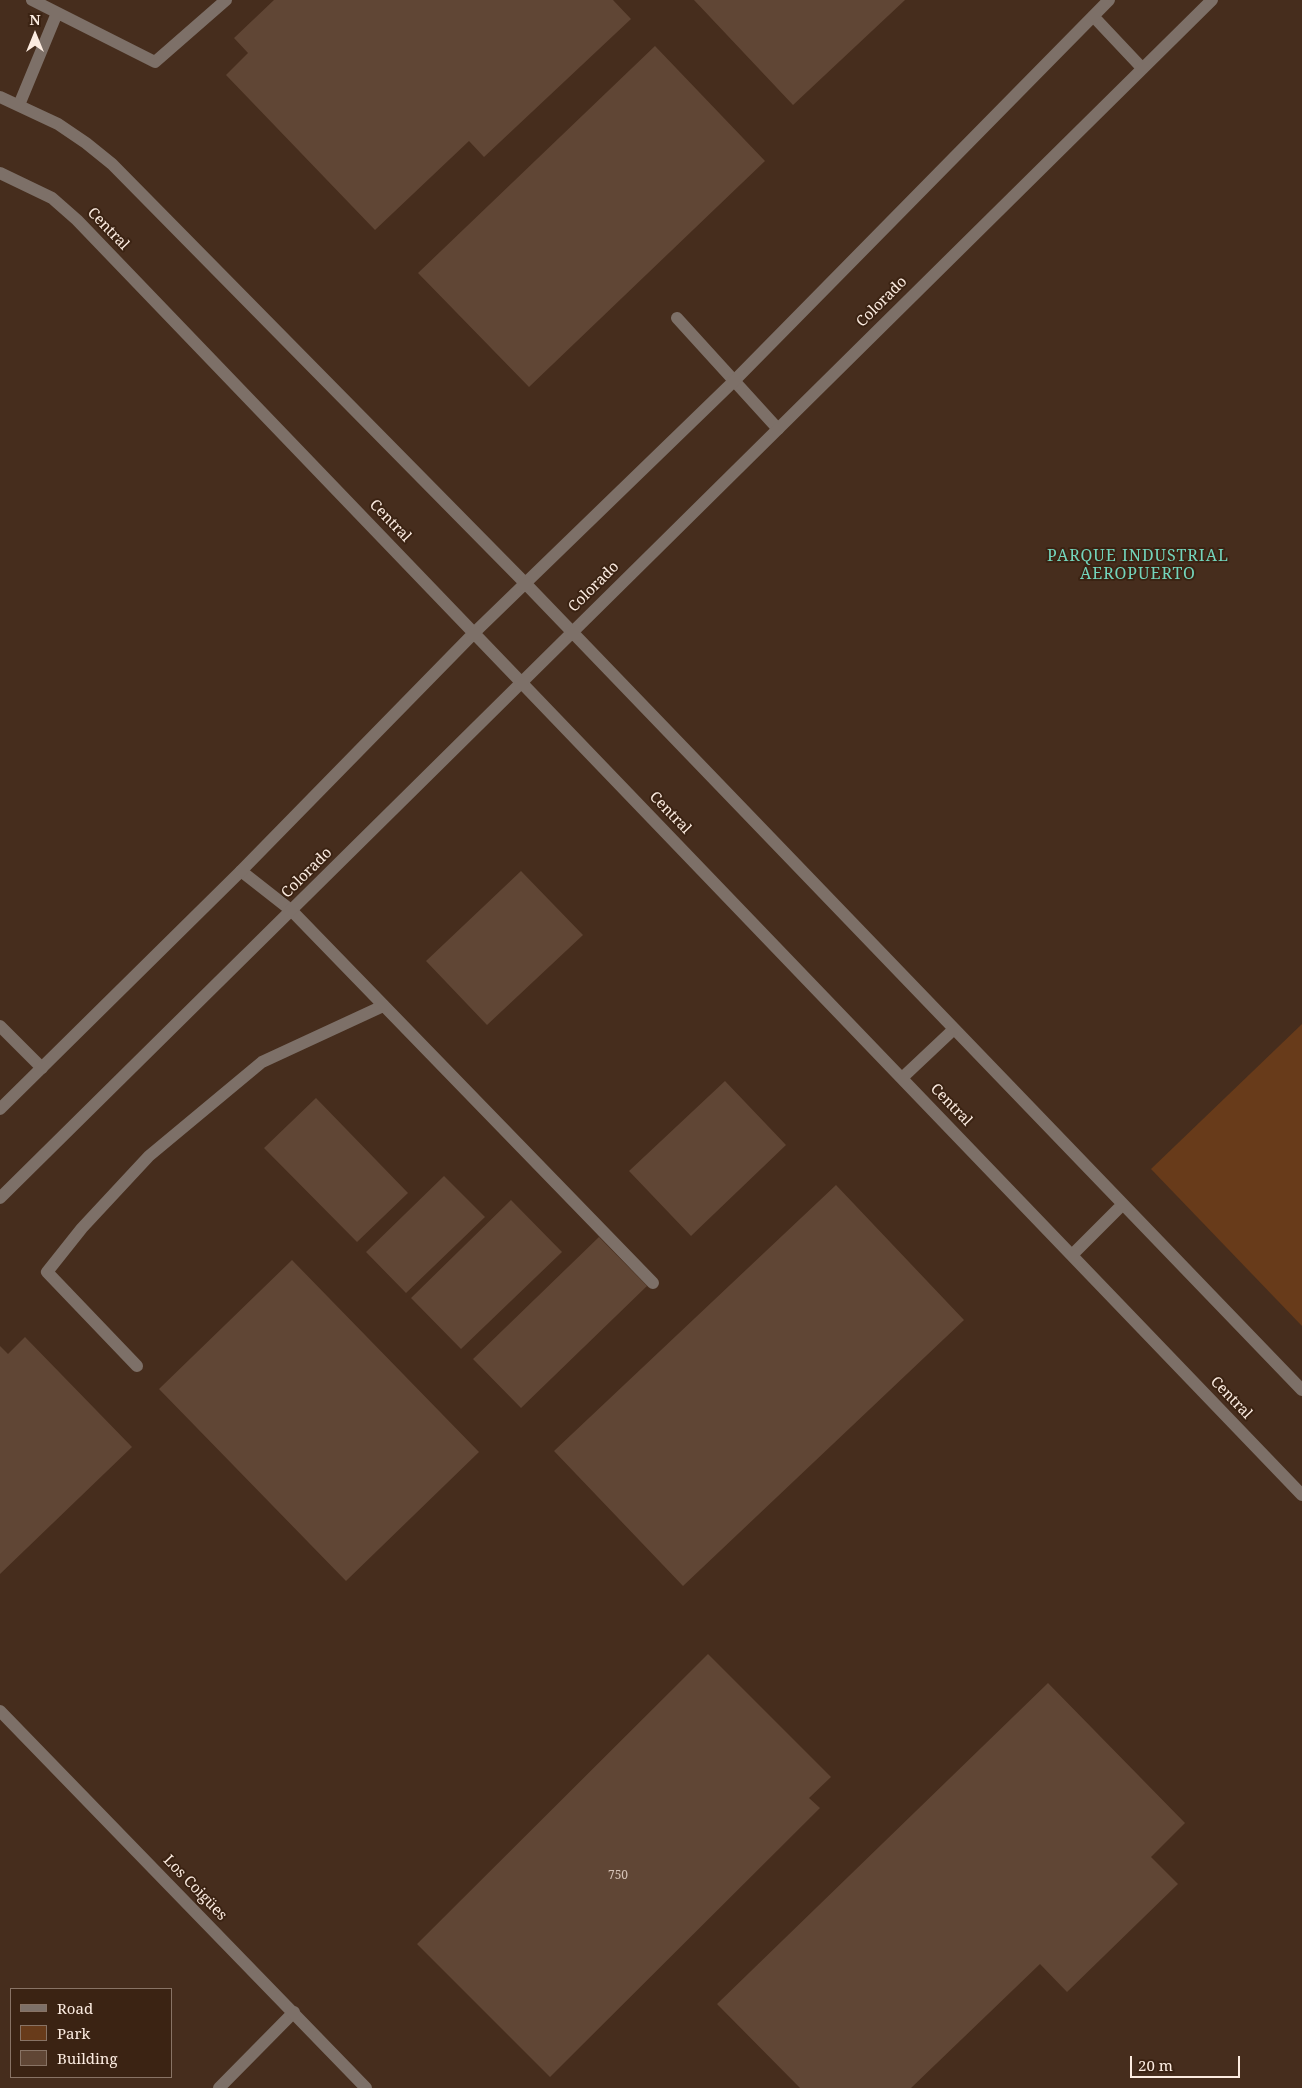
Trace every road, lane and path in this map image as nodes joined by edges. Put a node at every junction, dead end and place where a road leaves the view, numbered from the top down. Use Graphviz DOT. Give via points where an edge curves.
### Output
graph roads {
  1 [pos="32,0"];
  2 [pos="226,0"];
  3 [pos="1109,0"];
  4 [pos="1212,0"];
  5 [pos="57,13"];
  6 [pos="1093,16"];
  7 [pos="1142,68"];
  8 [pos="0,97"];
  9 [pos="19,105"];
  10 [pos="0,173"];
  11 [pos="677,318"];
  12 [pos="734,381"];
  13 [pos="778,429"];
  14 [pos="525,583"];
  15 [pos="475,632"];
  16 [pos="572,632"];
  17 [pos="522,682"];
  18 [pos="241,871"];
  19 [pos="292,911"];
  20 [pos="383,1006"];
  21 [pos="0,1026"];
  22 [pos="954,1029"];
  23 [pos="42,1068"];
  24 [pos="902,1078"];
  25 [pos="0,1109"];
  26 [pos="0,1198"];
  27 [pos="1123,1204"];
  28 [pos="1072,1255"];
  29 [pos="653,1283"];
  30 [pos="137,1366"];
  31 [pos="1302,1390"];
  32 [pos="1302,1495"];
  33 [pos="0,1711"];
  34 [pos="294,2012"];
  35 [pos="219,2088"];
  36 [pos="366,2088"];
  1 -- 5 [label="street"];
  2 -- 5 [label="street" via="155,62"];
  3 -- 6 [label="street"];
  4 -- 7 [label="street, Colorado"];
  5 -- 9 [label="street"];
  6 -- 7 [label="street"];
  6 -- 12 [label="street"];
  7 -- 13 [label="street, Colorado"];
  8 -- 9 [label="street"];
  9 -- 14 [label="street" via="58,124 112,164"];
  10 -- 15 [label="street, Central" via="52,198 77,220"];
  11 -- 12 [label="street"];
  12 -- 13 [label="street"];
  12 -- 14 [label="street"];
  13 -- 16 [label="street, Colorado"];
  14 -- 15 [label="street"];
  14 -- 16 [label="street"];
  15 -- 17 [label="street, Central"];
  15 -- 18 [label="street"];
  16 -- 17 [label="street, Colorado"];
  16 -- 22 [label="street"];
  17 -- 19 [label="street, Colorado"];
  17 -- 24 [label="street, Central"];
  18 -- 19 [label="street"];
  18 -- 23 [label="street"];
  19 -- 20 [label="street"];
  19 -- 26 [label="street, Colorado"];
  20 -- 29 [label="street"];
  20 -- 30 [label="street" via="262,1062 149,1156 82,1228 47,1272"];
  21 -- 23 [label="street"];
  22 -- 24 [label="street"];
  22 -- 27 [label="street"];
  23 -- 25 [label="street"];
  24 -- 28 [label="street, Central"];
  27 -- 28 [label="street"];
  27 -- 31 [label="street"];
  28 -- 32 [label="street, Central"];
  33 -- 34 [label="street, Los Coigües"];
  34 -- 35 [label="street"];
  34 -- 36 [label="street, Los Coigües"];
}
